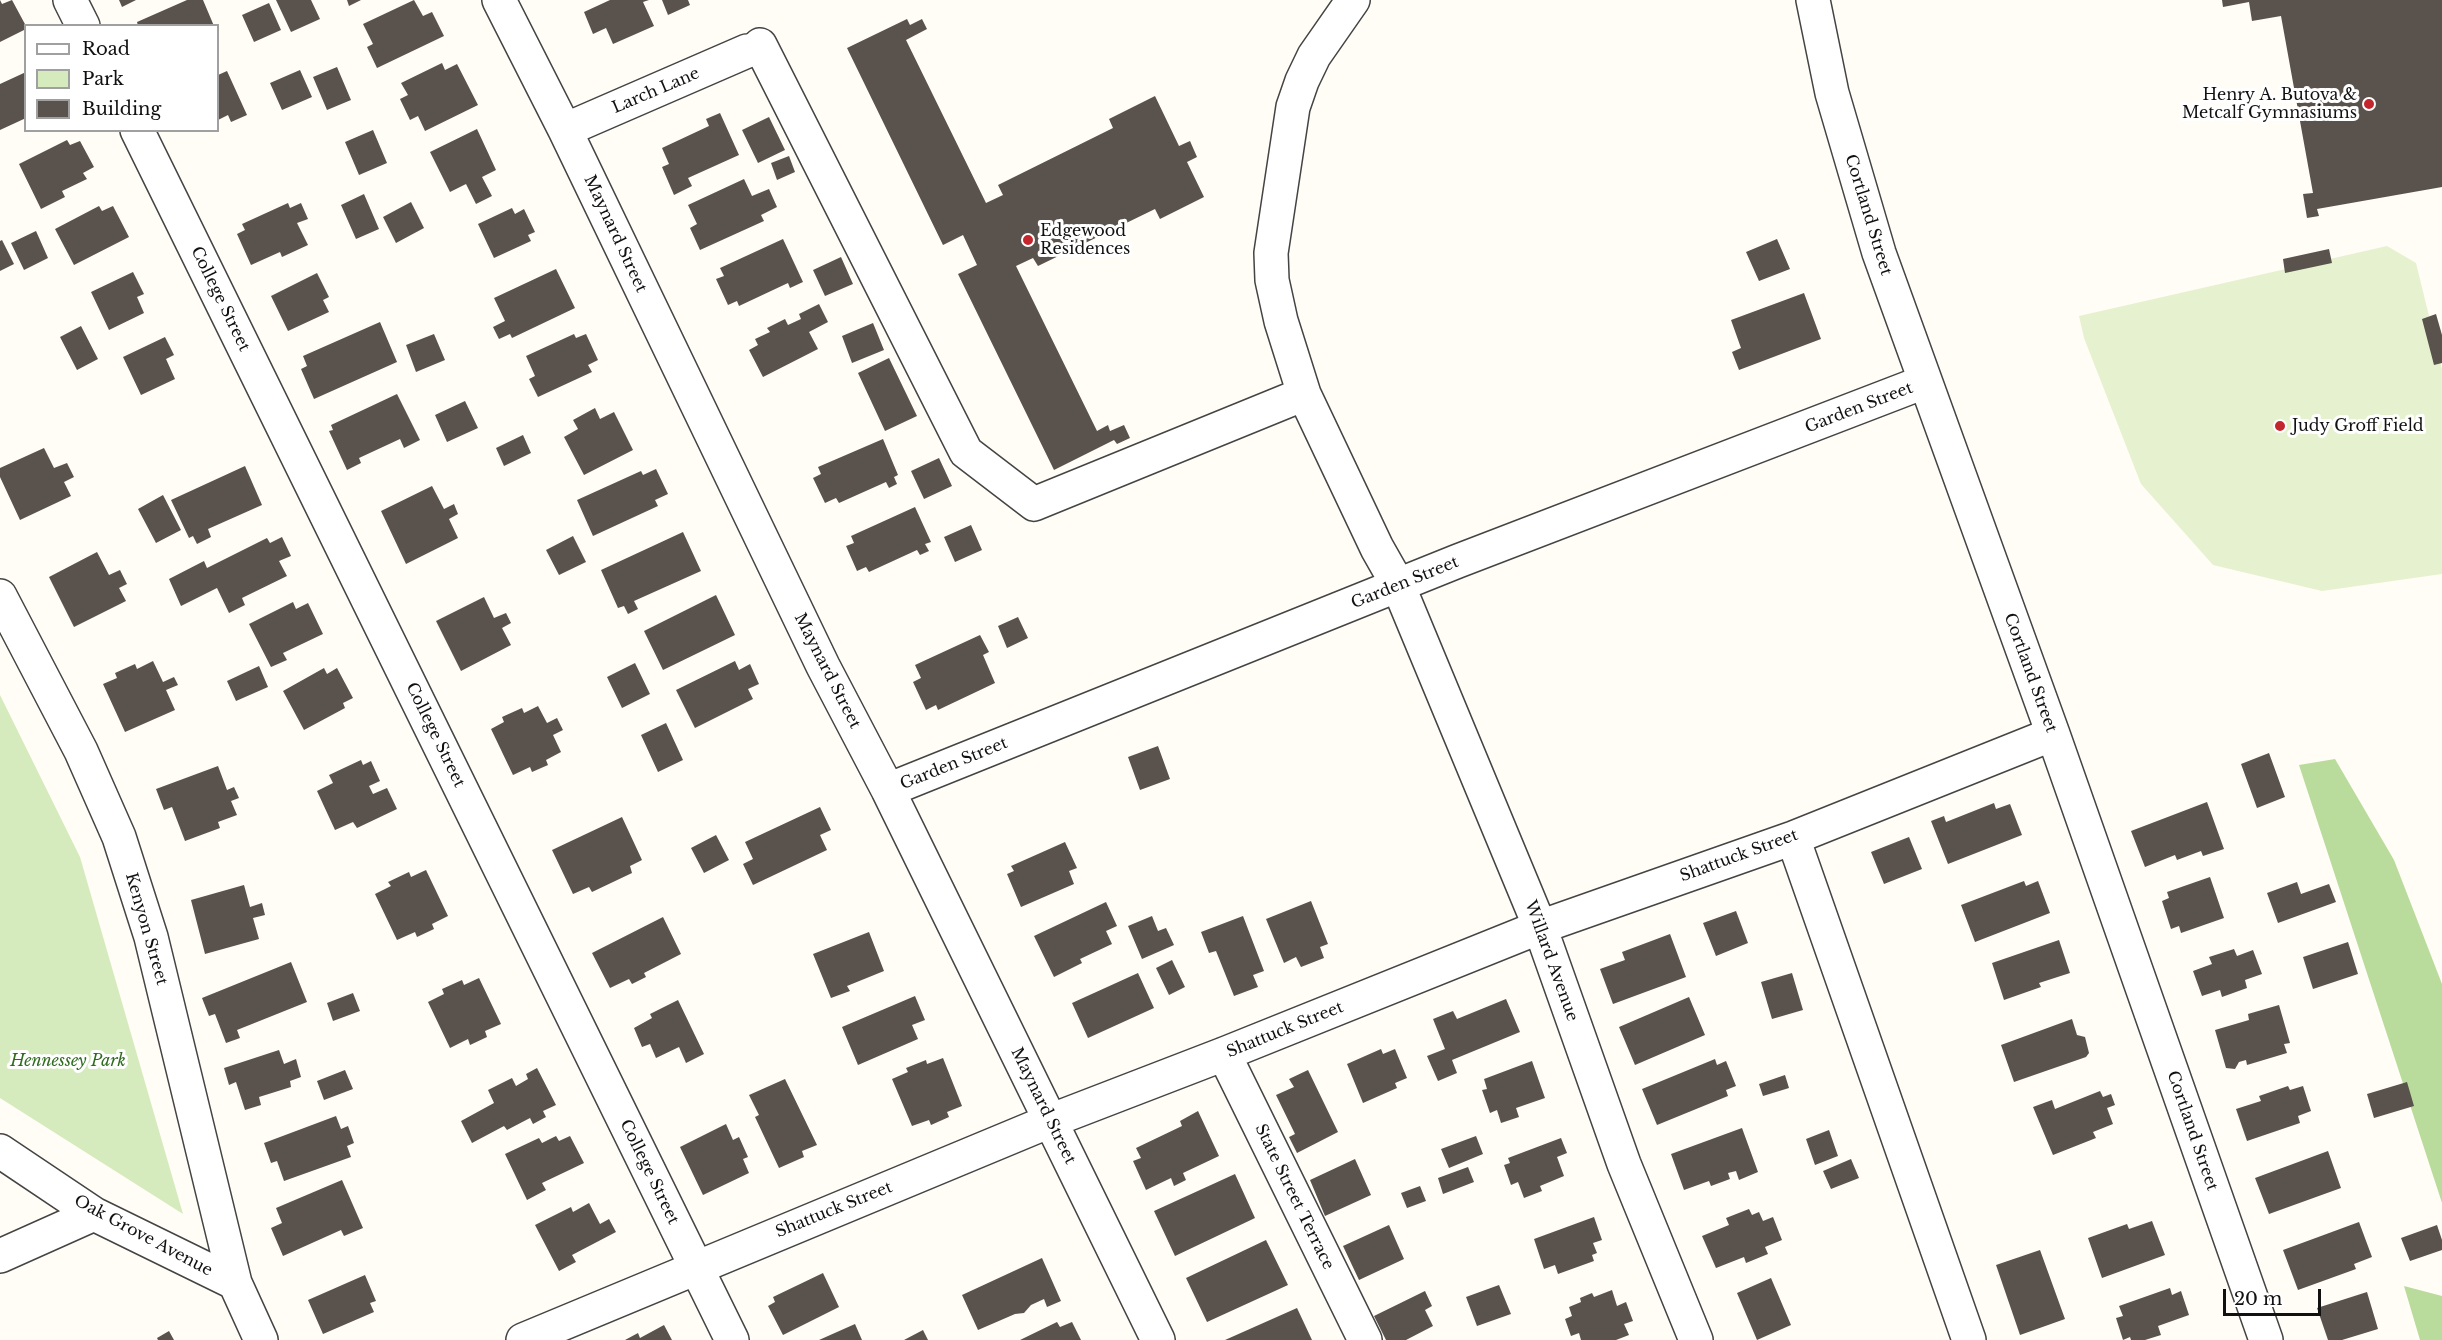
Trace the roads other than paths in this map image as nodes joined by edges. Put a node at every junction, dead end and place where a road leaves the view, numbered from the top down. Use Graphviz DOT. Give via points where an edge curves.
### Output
graph roads {
  1 [pos="70,0"];
  2 [pos="500,0"];
  3 [pos="1353,0"];
  4 [pos="1813,0"];
  5 [pos="82,24"];
  6 [pos="565,130"];
  7 [pos="138,132"];
  8 [pos="1924,382"];
  9 [pos="1304,394"];
  10 [pos="1398,585"];
  11 [pos="0,596"];
  12 [pos="2052,734"];
  13 [pos="888,790"];
  14 [pos="1793,838"];
  15 [pos="1540,927"];
  16 [pos="1224,1054"];
  17 [pos="1050,1121"];
  18 [pos="0,1151"];
  19 [pos="94,1214"];
  20 [pos="0,1256"];
  21 [pos="695,1267"];
  22 [pos="235,1283"];
  23 [pos="261,1340"];
  24 [pos="523,1340"];
  25 [pos="732,1340"];
  26 [pos="1158,1340"];
  27 [pos="1365,1340"];
  28 [pos="1696,1340"];
  29 [pos="1969,1340"];
  30 [pos="2266,1340"];
  1 -- 5 [label="street"];
  2 -- 6 [label="street, Maynard Street"];
  3 -- 9 [label="street, Willard Avenue" via="1314,56 1296,98 1271,254 1281,321"];
  4 -- 8 [label="street, Cortland Street" via="1832,93 1853,168"];
  6 -- 9 [label="street, Larch Lane" via="753,48 966,452 1034,504"];
  6 -- 13 [label="street, Maynard Street" via="818,656"];
  7 -- 21 [label="street, College Street"];
  8 -- 10 [label="street, Garden Street"];
  8 -- 12 [label="street, Cortland Street"];
  9 -- 10 [label="street, Willard Avenue"];
  10 -- 13 [label="street, Garden Street"];
  10 -- 15 [label="street, Willard Avenue"];
  11 -- 22 [label="street, Kenyon Street" via="81,751 119,837 151,937"];
  12 -- 14 [label="street, Shattuck Street"];
  12 -- 30 [label="street, Cortland Street"];
  13 -- 17 [label="street, Maynard Street"];
  14 -- 15 [label="street, Shattuck Street"];
  14 -- 29 [label="street"];
  15 -- 16 [label="street, Shattuck Street"];
  15 -- 28 [label="street, Willard Avenue" via="1624,1164"];
  16 -- 17 [label="street, Shattuck Street"];
  16 -- 27 [label="street, State Street Terrace"];
  17 -- 21 [label="street, Shattuck Street"];
  17 -- 26 [label="street, Maynard Street"];
  18 -- 19 [label="street, Oak Grove Avenue"];
  19 -- 20 [label="street"];
  19 -- 22 [label="street, Oak Grove Avenue"];
  21 -- 24 [label="street, Shattuck Street"];
  21 -- 25 [label="street, College Street"];
  22 -- 23 [label="street"];
}
